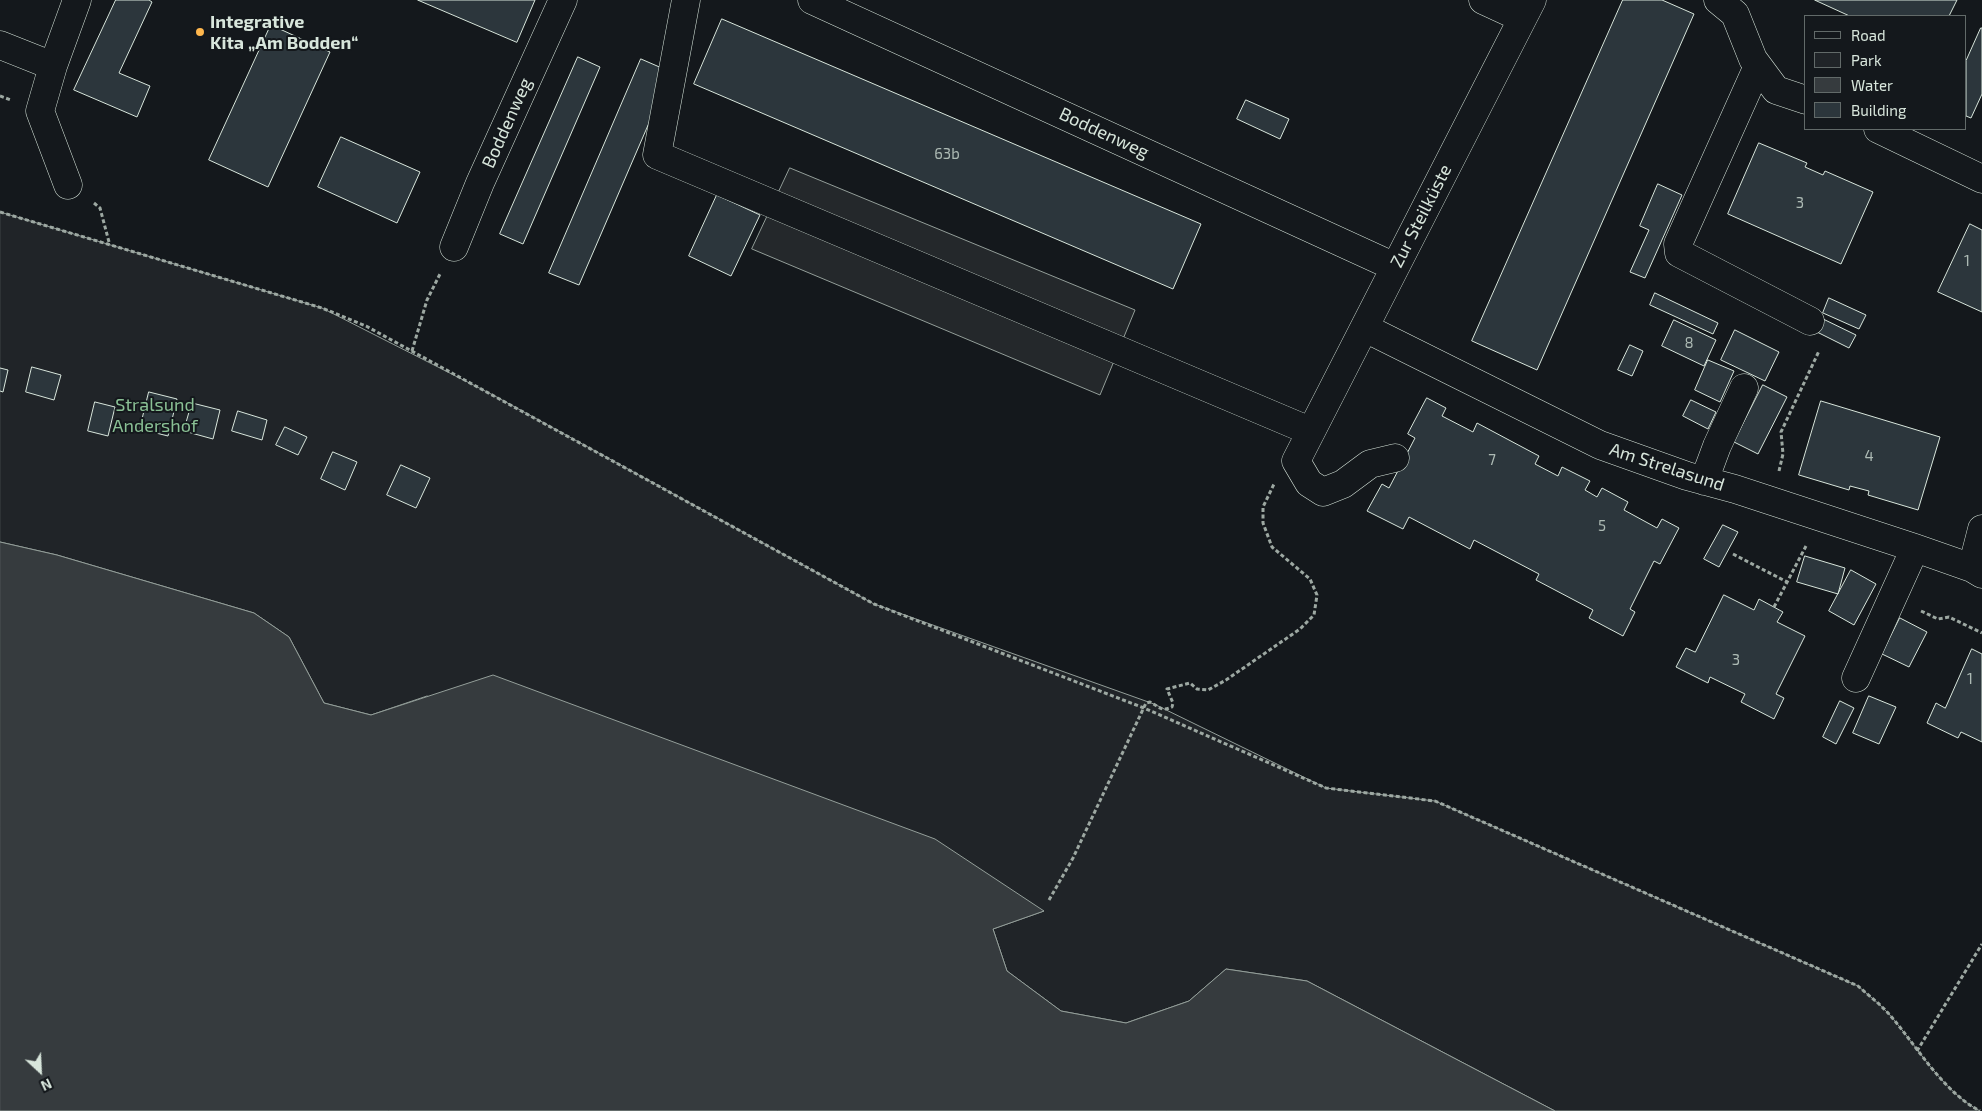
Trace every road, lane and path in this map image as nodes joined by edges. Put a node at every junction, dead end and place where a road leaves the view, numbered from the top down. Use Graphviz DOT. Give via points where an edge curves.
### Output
graph roads {
  1 [pos="77,0"];
  2 [pos="563,0"];
  3 [pos="686,0"];
  4 [pos="812,0"];
  5 [pos="1483,0"];
  6 [pos="1718,0"];
  7 [pos="1527,9"];
  8 [pos="0,45"];
  9 [pos="53,66"];
  10 [pos="1758,66"];
  11 [pos="1804,99"];
  12 [pos="1880,130"];
  13 [pos="1982,179"];
  14 [pos="68,185"];
  15 [pos="0,212"];
  16 [pos="109,243"];
  17 [pos="454,247"];
  18 [pos="1395,267"];
  19 [pos="427,300"];
  20 [pos="1810,320"];
  21 [pos="1365,328"];
  22 [pos="412,351"];
  23 [pos="1819,351"];
  24 [pos="1744,388"];
  25 [pos="1310,431"];
  26 [pos="1394,458"];
  27 [pos="1296,462"];
  28 [pos="1704,481"];
  29 [pos="1772,501"];
  30 [pos="1821,517"];
  31 [pos="1982,529"];
  32 [pos="1916,548"];
  33 [pos="1733,554"];
  34 [pos="1977,571"];
  35 [pos="1787,582"];
  36 [pos="1892,598"];
  37 [pos="1774,607"];
  38 [pos="1982,633"];
  39 [pos="1856,678"];
  40 [pos="1144,708"];
  41 [pos="1049,900"];
  42 [pos="1982,944"];
  43 [pos="1917,1051"];
  44 [pos="1980,1111"];
  1 -- 9 [label="street"];
  2 -- 17 [label="street, Boddenweg"];
  3 -- 25 [label="street" via="657,155"];
  4 -- 18 [label="street, Boddenweg"];
  5 -- 7 [label="street"];
  6 -- 10 [label="street" via="1735,14 1752,59"];
  7 -- 18 [label="street, Zur Steilküste"];
  8 -- 9 [label="street"];
  9 -- 14 [label="street" via="40,111"];
  10 -- 11 [label="street" via="1776,90"];
  10 -- 20 [label="street" via="1678,244 1679,254"];
  12 -- 13 [label="street"];
  14 -- 16 [label="path" via="100,208"];
  15 -- 16 [label="path"];
  16 -- 22 [label="path" via="322,308 366,326"];
  18 -- 21 [label="street, Zur Steilküste"];
  19 -- 22 [label="path"];
  21 -- 25 [label="street, Zur Steilküste"];
  21 -- 28 [label="street, Am Strelasund" via="1600,445"];
  22 -- 40 [label="path" via="874,604"];
  23 -- 29 [label="path" via="1781,432 1783,454"];
  24 -- 28 [label="street"];
  25 -- 27 [label="street, Zur Steilküste"];
  26 -- 27 [label="street" via="1370,464 1343,484 1322,492 1310,483"];
  27 -- 40 [label="path" via="1276,481 1263,508 1263,523 1272,547 1310,579 1317,595 1314,615 1300,629 1208,690 1190,684 1167,688 1172,707 1160,710 1150,702"];
  28 -- 29 [label="street, Am Strelasund"];
  29 -- 30 [label="street, Am Strelasund"];
  30 -- 32 [label="street, Am Strelasund"];
  30 -- 35 [label="path"];
  31 -- 34 [label="street"];
  32 -- 34 [label="street, Am Strelasund"];
  32 -- 36 [label="street"];
  33 -- 35 [label="path"];
  35 -- 37 [label="path"];
  36 -- 38 [label="path" via="1938,619 1949,617"];
  36 -- 39 [label="street"];
  40 -- 41 [label="path" via="1073,858"];
  40 -- 43 [label="path" via="1326,788 1435,801 1858,986 1889,1013"];
  42 -- 43 [label="path"];
  43 -- 44 [label="path" via="1966,1103"];
}
